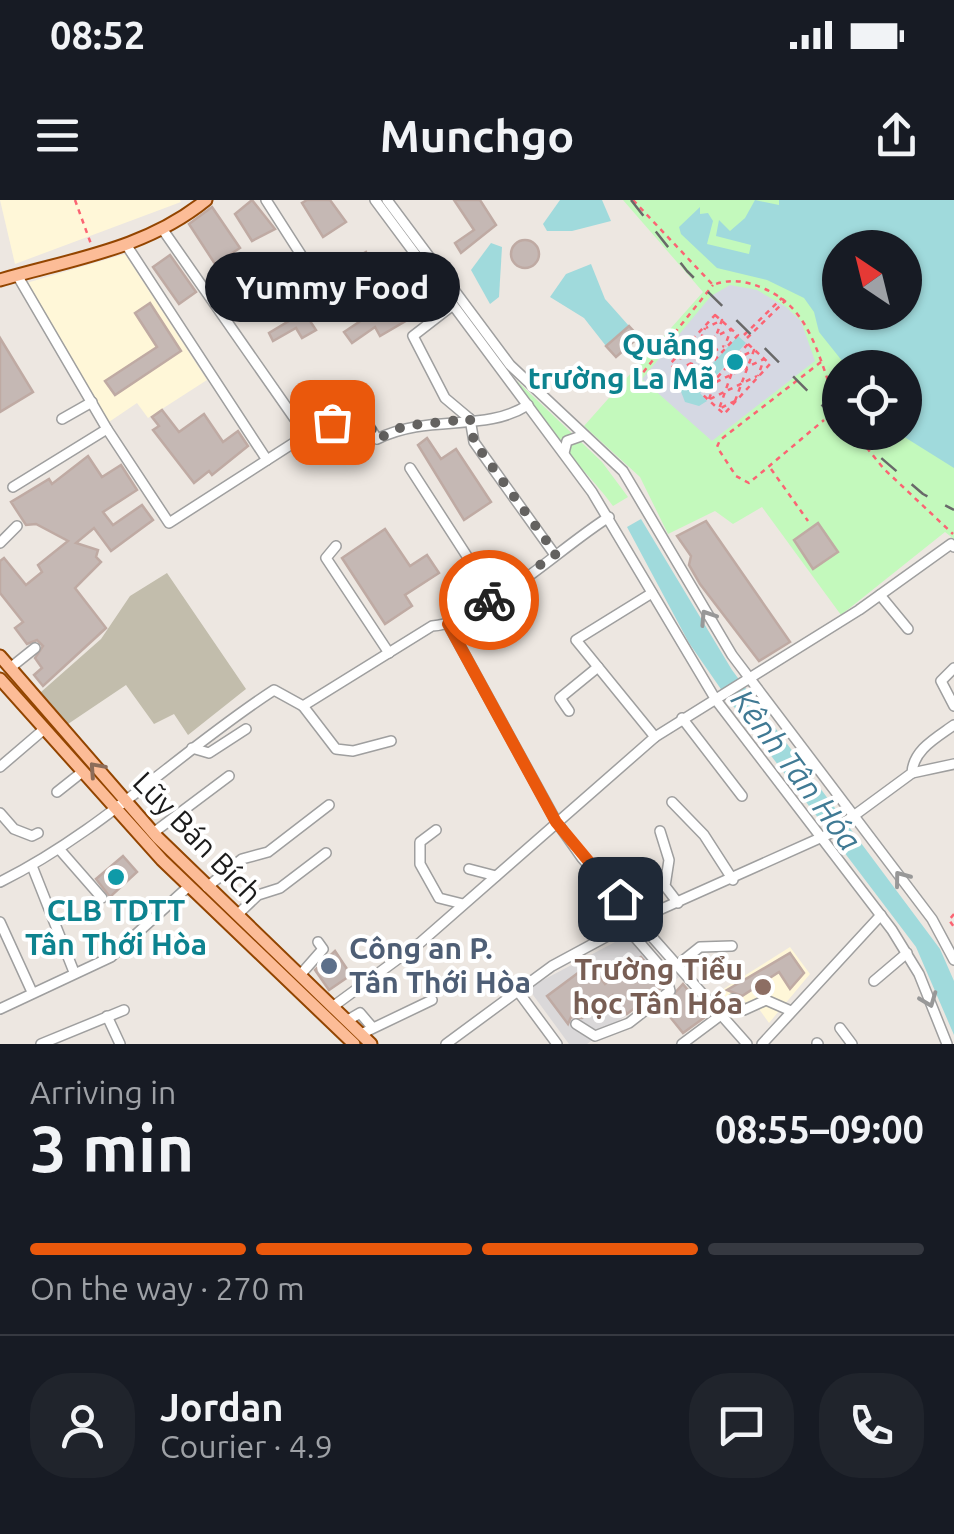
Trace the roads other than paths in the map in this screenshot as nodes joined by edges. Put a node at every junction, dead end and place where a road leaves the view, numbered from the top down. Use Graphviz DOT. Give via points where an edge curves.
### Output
graph roads {
  1 [pos="206,200"];
  2 [pos="266,200"];
  3 [pos="375,200"];
  4 [pos="388,200"];
  5 [pos="192,205"];
  6 [pos="163,230"];
  7 [pos="127,246"];
  8 [pos="17,275"];
  9 [pos="0,280"];
  10 [pos="272,284"];
  11 [pos="454,305"];
  12 [pos="92,402"];
  13 [pos="528,406"];
  14 [pos="62,419"];
  15 [pos="470,419"];
  16 [pos="108,430"];
  17 [pos="306,435"];
  18 [pos="584,435"];
  19 [pos="564,454"];
  20 [pos="266,460"];
  21 [pos="410,468"];
  22 [pos="13,487"];
  23 [pos="609,517"];
  24 [pos="17,526"];
  25 [pos="0,543"];
  26 [pos="336,546"];
  27 [pos="954,547"];
  28 [pos="556,554"];
  29 [pos="652,593"];
  30 [pos="880,596"];
  31 [pos="494,598"];
  32 [pos="448,624"];
  33 [pos="908,628"];
  34 [pos="35,648"];
  35 [pos="390,653"];
  36 [pos="0,656"];
  37 [pos="598,667"];
  38 [pos="10,668"];
  39 [pos="954,668"];
  40 [pos="746,680"];
  41 [pos="1,682"];
  42 [pos="720,698"];
  43 [pos="304,706"];
  44 [pos="954,706"];
  45 [pos="569,711"];
  46 [pos="682,718"];
  47 [pos="954,725"];
  48 [pos="246,730"];
  49 [pos="42,731"];
  50 [pos="656,737"];
  51 [pos="391,741"];
  52 [pos="192,748"];
  53 [pos="954,764"];
  54 [pos="0,768"];
  55 [pos="81,773"];
  56 [pos="912,773"];
  57 [pos="229,776"];
  58 [pos="57,792"];
  59 [pos="742,796"];
  60 [pos="124,800"];
  61 [pos="672,802"];
  62 [pos="329,805"];
  63 [pos="114,810"];
  64 [pos="0,813"];
  65 [pos="852,819"];
  66 [pos="556,822"];
  67 [pos="436,830"];
  68 [pos="660,831"];
  69 [pos="153,832"];
  70 [pos="38,833"];
  71 [pos="825,836"];
  72 [pos="60,850"];
  73 [pos="326,853"];
  74 [pos="32,866"];
  75 [pos="469,868"];
  76 [pos="496,876"];
  77 [pos="733,880"];
  78 [pos="0,882"];
  79 [pos="189,886"];
  80 [pos="207,887"];
  81 [pos="102,898"];
  82 [pos="464,904"];
  83 [pos="678,904"];
  84 [pos="237,915"];
  85 [pos="881,915"];
  86 [pos="639,920"];
  87 [pos="0,922"];
  88 [pos="627,928"];
  89 [pos="318,942"];
  90 [pos="732,946"];
  91 [pos="907,953"];
  92 [pos="954,960"];
  93 [pos="680,963"];
  94 [pos="74,972"];
  95 [pos="301,974"];
  96 [pos="874,981"];
  97 [pos="517,990"];
  98 [pos="32,992"];
  99 [pos="733,999"];
  100 [pos="432,1000"];
  101 [pos="334,1005"];
  102 [pos="0,1010"];
  103 [pos="124,1010"];
  104 [pos="791,1011"];
  105 [pos="722,1014"];
  106 [pos="107,1016"];
  107 [pos="576,1024"];
  108 [pos="840,1028"];
  109 [pos="365,1038"];
  110 [pos="41,1044"];
  111 [pos="120,1044"];
  112 [pos="446,1044"];
  113 [pos="557,1044"];
  114 [pos="682,1044"];
  115 [pos="748,1044"];
  116 [pos="762,1044"];
  117 [pos="852,1044"];
  118 [pos="946,1044"];
  1 -- 5 [label="main road"];
  2 -- 10 [label="street" via="305,261"];
  3 -- 11 [label="street"];
  4 -- 18 [label="street" via="510,365"];
  5 -- 6 [label="main road"];
  6 -- 7 [label="main road"];
  6 -- 17 [label="street"];
  7 -- 8 [label="main road"];
  7 -- 20 [label="street"];
  8 -- 9 [label="main road"];
  8 -- 12 [label="street"];
  11 -- 13 [label="street"];
  11 -- 15 [label="street" via="413,336 445,398"];
  12 -- 14 [label="street"];
  12 -- 16 [label="street"];
  13 -- 15 [label="street" via="505,420"];
  13 -- 19 [label="street"];
  15 -- 17 [label="street" via="404,426 378,439 359,409"];
  15 -- 28 [label="street" via="474,442"];
  16 -- 20 [label="street" via="169,523"];
  16 -- 22 [label="street"];
  17 -- 20 [label="street"];
  18 -- 19 [label="street" via="568,441"];
  40 -- 18 [label="street, one-way" via="632,484"];
  19 -- 23 [label="street"];
  21 -- 31 [label="street"];
  23 -- 28 [label="street"];
  23 -- 29 [label="street"];
  24 -- 25 [label="street"];
  26 -- 35 [label="street" via="326,558"];
  27 -- 30 [label="street"];
  28 -- 31 [label="street"];
  29 -- 37 [label="street" via="576,640"];
  29 -- 42 [label="street"];
  30 -- 33 [label="street"];
  30 -- 40 [label="street"];
  31 -- 32 [label="street"];
  32 -- 35 [label="street" via="432,626"];
  32 -- 66 [label="street"];
  34 -- 38 [label="street"];
  35 -- 43 [label="street"];
  36 -- 38 [label="main road, Lũy Bán Bích"];
  37 -- 45 [label="street" via="560,698"];
  37 -- 50 [label="street"];
  60 -- 38 [label="main road, Lũy Bán Bích, one-way"];
  39 -- 44 [label="street" via="941,681"];
  40 -- 42 [label="street"];
  40 -- 65 [label="street"];
  41 -- 49 [label="main road, Lũy Bán Bích"];
  42 -- 46 [label="street"];
  42 -- 71 [label="street"];
  43 -- 51 [label="street" via="336,749"];
  43 -- 52 [label="street" via="274,690"];
  46 -- 50 [label="street"];
  46 -- 59 [label="street"];
  47 -- 56 [label="street" via="925,746 912,761"];
  48 -- 52 [label="street" via="209,753"];
  49 -- 54 [label="street"];
  49 -- 55 [label="main road, Lũy Bán Bích"];
  50 -- 66 [label="street"];
  52 -- 60 [label="street"];
  53 -- 56 [label="street"];
  55 -- 58 [label="street"];
  55 -- 63 [label="main road, Lũy Bán Bích"];
  56 -- 65 [label="street"];
  57 -- 69 [label="street"];
  60 -- 63 [label="street"];
  60 -- 69 [label="main road, Lũy Bán Bích"];
  61 -- 77 [label="street" via="704,834"];
  62 -- 80 [label="street"];
  63 -- 72 [label="street"];
  63 -- 79 [label="main road, Lũy Bán Bích"];
  64 -- 70 [label="street" via="18,832"];
  65 -- 71 [label="street"];
  92 -- 65 [label="street, one-way" via="932,919"];
  66 -- 76 [label="street"];
  66 -- 86 [label="street"];
  67 -- 82 [label="street" via="420,842 423,873 439,898"];
  68 -- 83 [label="street" via="669,860 665,886"];
  69 -- 80 [label="main road, Lũy Bán Bích"];
  71 -- 77 [label="street"];
  71 -- 85 [label="street"];
  72 -- 74 [label="street"];
  72 -- 81 [label="street"];
  73 -- 84 [label="street"];
  74 -- 78 [label="street"];
  74 -- 94 [label="street"];
  75 -- 76 [label="street"];
  76 -- 82 [label="street"];
  77 -- 83 [label="street"];
  79 -- 94 [label="street" via="133,941"];
  79 -- 109 [label="main road, Lũy Bán Bích"];
  80 -- 84 [label="main road, Lũy Bán Bích"];
  82 -- 101 [label="street"];
  83 -- 86 [label="street"];
  84 -- 95 [label="main road, Lũy Bán Bích"];
  85 -- 91 [label="street"];
  85 -- 104 [label="street"];
  86 -- 88 [label="street"];
  86 -- 93 [label="street"];
  87 -- 98 [label="street"];
  88 -- 97 [label="street"];
  88 -- 107 [label="street" via="666,972 670,991 614,1032 594,1036"];
  89 -- 95 [label="street" via="320,956"];
  90 -- 93 [label="street" via="700,948"];
  91 -- 96 [label="street"];
  91 -- 118 [label="street, one-way"];
  93 -- 105 [label="street"];
  94 -- 98 [label="street"];
  95 -- 101 [label="main road, Lũy Bán Bích"];
  97 -- 112 [label="street"];
  97 -- 113 [label="street"];
  98 -- 102 [label="street"];
  99 -- 104 [label="street" via="744,1010 766,1000"];
  100 -- 109 [label="street"];
  101 -- 109 [label="main road, Lũy Bán Bích"];
  103 -- 106 [label="street"];
  104 -- 116 [label="street"];
  105 -- 114 [label="street"];
  105 -- 115 [label="street"];
  106 -- 110 [label="street"];
  106 -- 111 [label="street"];
  108 -- 117 [label="street"];
}
